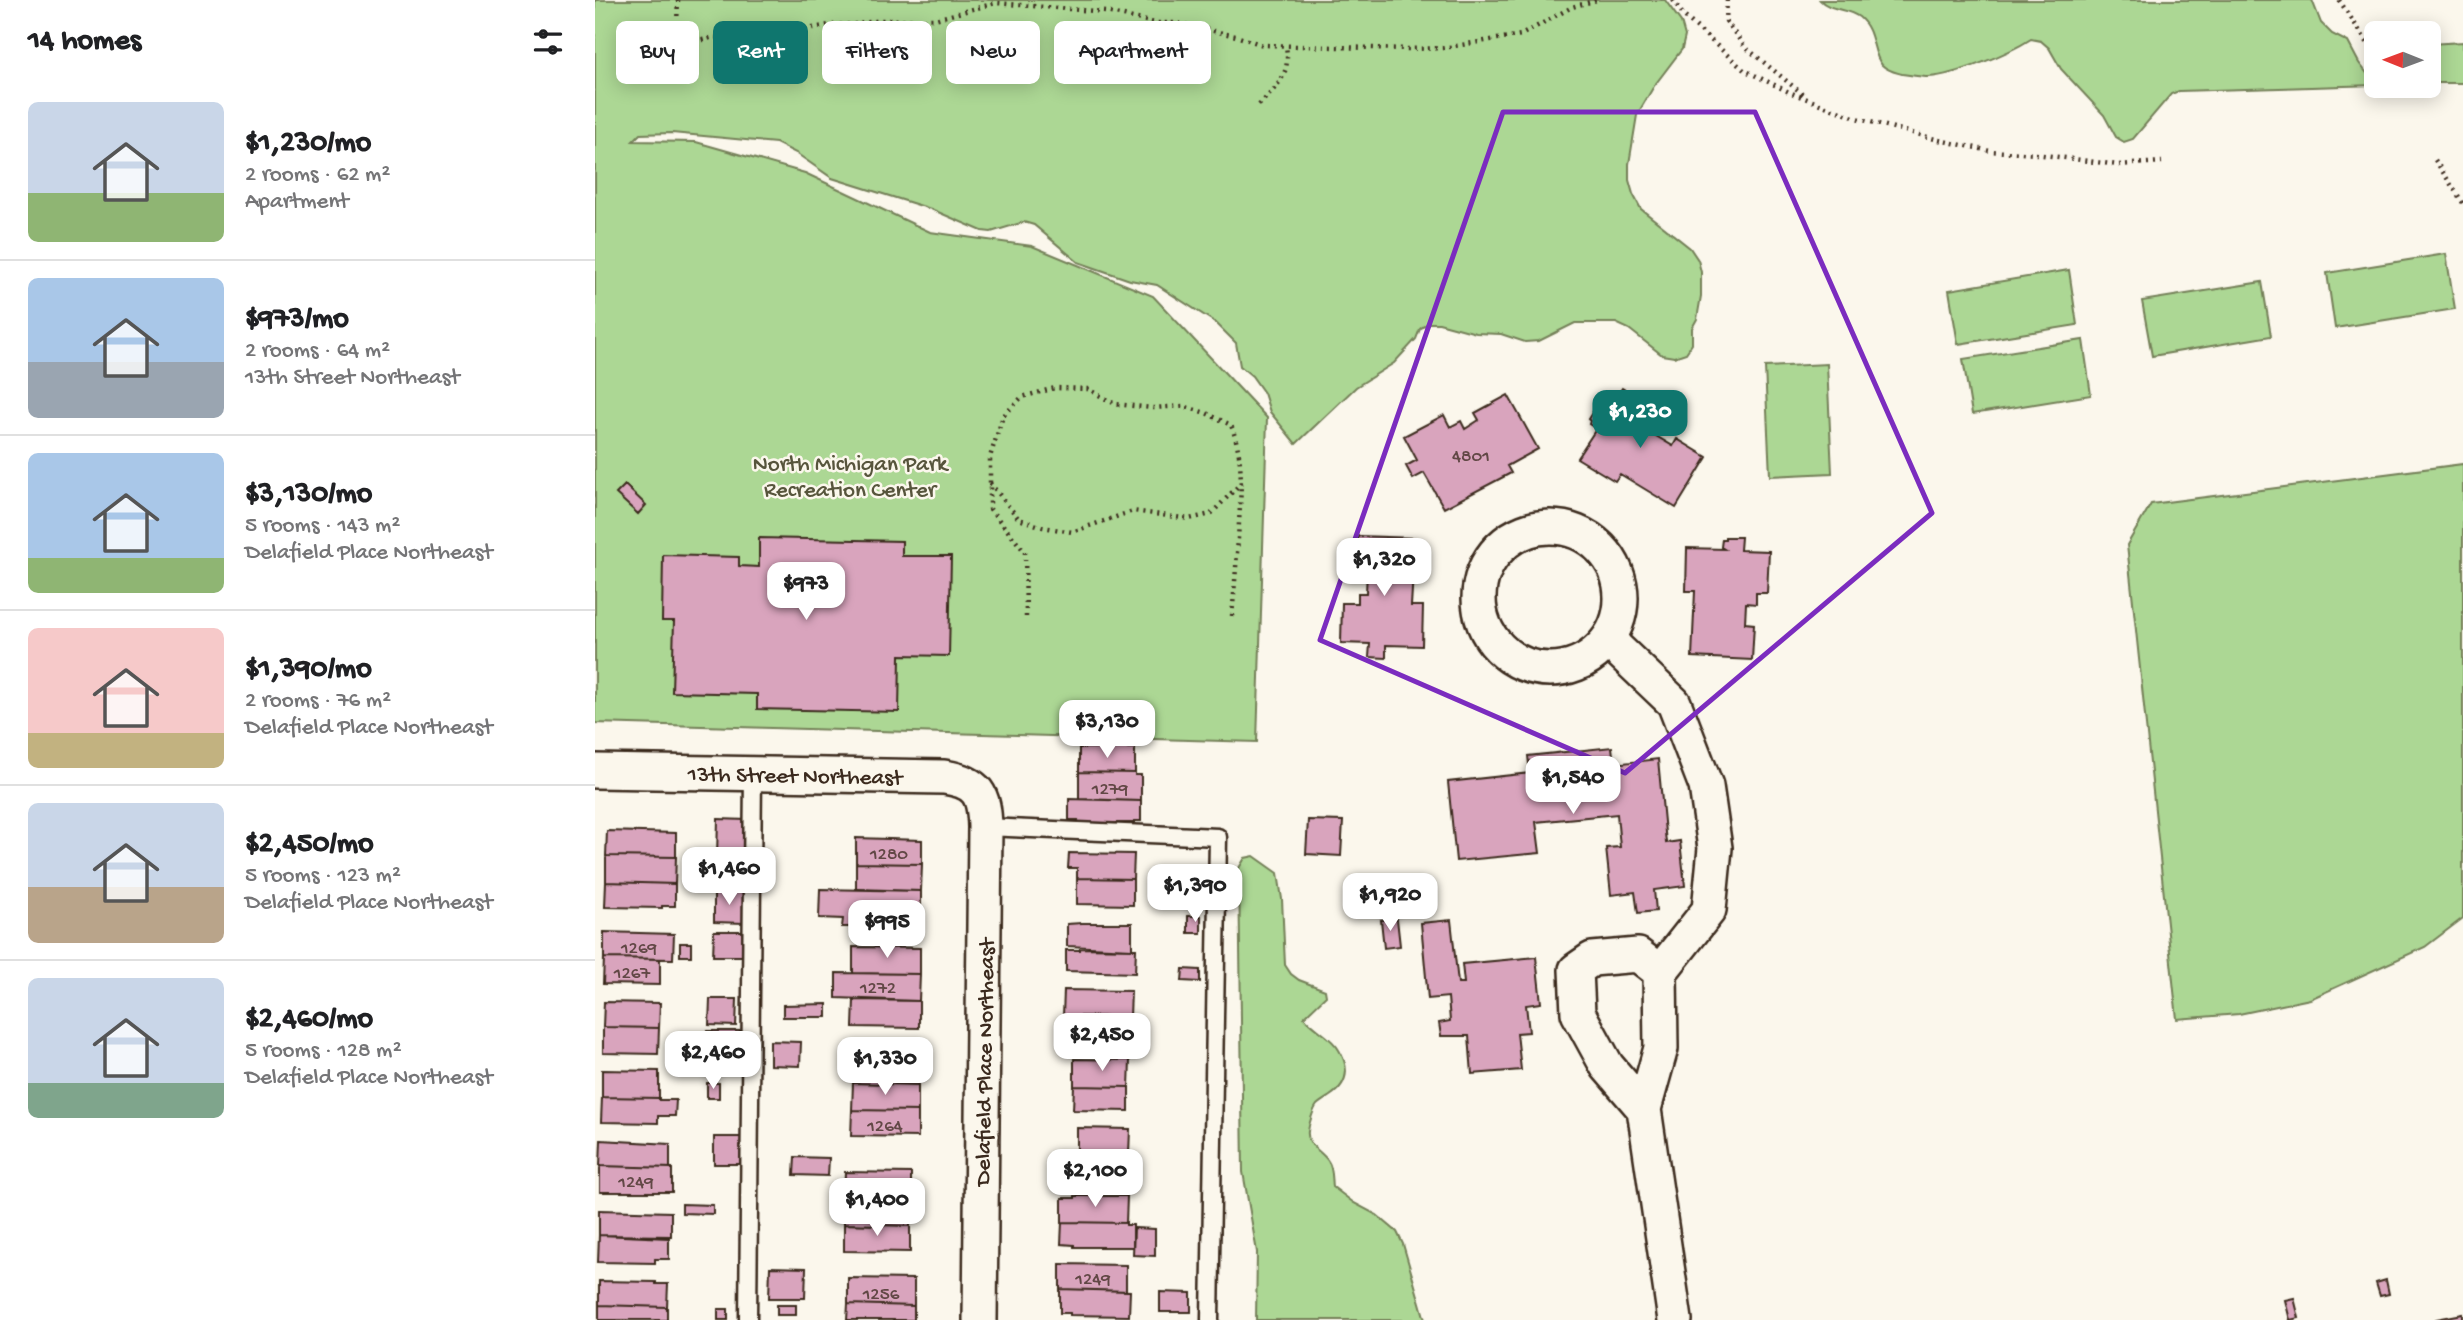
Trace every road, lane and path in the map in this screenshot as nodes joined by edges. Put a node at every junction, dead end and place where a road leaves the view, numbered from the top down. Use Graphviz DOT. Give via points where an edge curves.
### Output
graph roads {
  1 [pos="678,0"];
  2 [pos="1597,0"];
  3 [pos="1673,0"];
  4 [pos="1727,0"];
  5 [pos="2339,0"];
  6 [pos="2364,38"];
  7 [pos="1286,47"];
  8 [pos="1808,99"];
  9 [pos="1259,105"];
  10 [pos="2435,160"];
  11 [pos="2162,162"];
  12 [pos="2463,203"];
  13 [pos="990,483"];
  14 [pos="1241,483"];
  15 [pos="1232,616"];
  16 [pos="1026,617"];
  17 [pos="1608,640"];
  18 [pos="595,771"];
  19 [pos="753,773"];
  20 [pos="985,815"];
  21 [pos="1660,972"];
  22 [pos="1644,1109"];
  23 [pos="748,1320"];
  24 [pos="980,1320"];
  25 [pos="1210,1320"];
  26 [pos="1675,1320"];
  1 -- 7 [label="path" via="677,23 685,36 699,41 881,20 935,19 996,3 1178,23"];
  2 -- 7 [label="path" via="1571,7 1521,35 1443,48"];
  3 -- 8 [label="path" via="1684,16 1744,71"];
  4 -- 8 [label="path" via="1725,21 1744,46"];
  5 -- 6 [label="path"];
  7 -- 9 [label="path" via="1285,75"];
  8 -- 11 [label="path" via="1856,118 1990,151 2117,165"];
  10 -- 12 [label="path"];
  13 -- 14 [label="path" via="1019,519 1072,532 1133,511 1189,519 1211,514"];
  13 -- 14 [label="path" via="990,457 1003,416 1022,397 1055,388 1088,389 1115,404 1182,406 1231,425 1240,454"];
  13 -- 16 [label="path" via="990,509 1025,552"];
  14 -- 15 [label="path"];
  17 -- 17 [label="street" via="1594,655 1561,669 1519,663 1498,647 1483,623 1478,598 1485,568 1495,551 1530,528 1573,529 1589,537 1606,552 1620,581 1621,610"];
  17 -- 21 [label="street" via="1675,703 1706,786 1715,848 1709,911"];
  18 -- 19 [label="street, 13th Street Northeast"];
  19 -- 20 [label="street, 13th Street Northeast" via="958,779 979,794"];
  19 -- 23 [label="lane"];
  20 -- 24 [label="street, Delafield Place Northeast"];
  20 -- 25 [label="lane" via="1218,837"];
  21 -- 22 [label="street" via="1661,1048"];
  21 -- 22 [label="street" via="1638,955 1592,959 1576,970 1578,1013 1607,1066"];
  22 -- 26 [label="street"];
}
